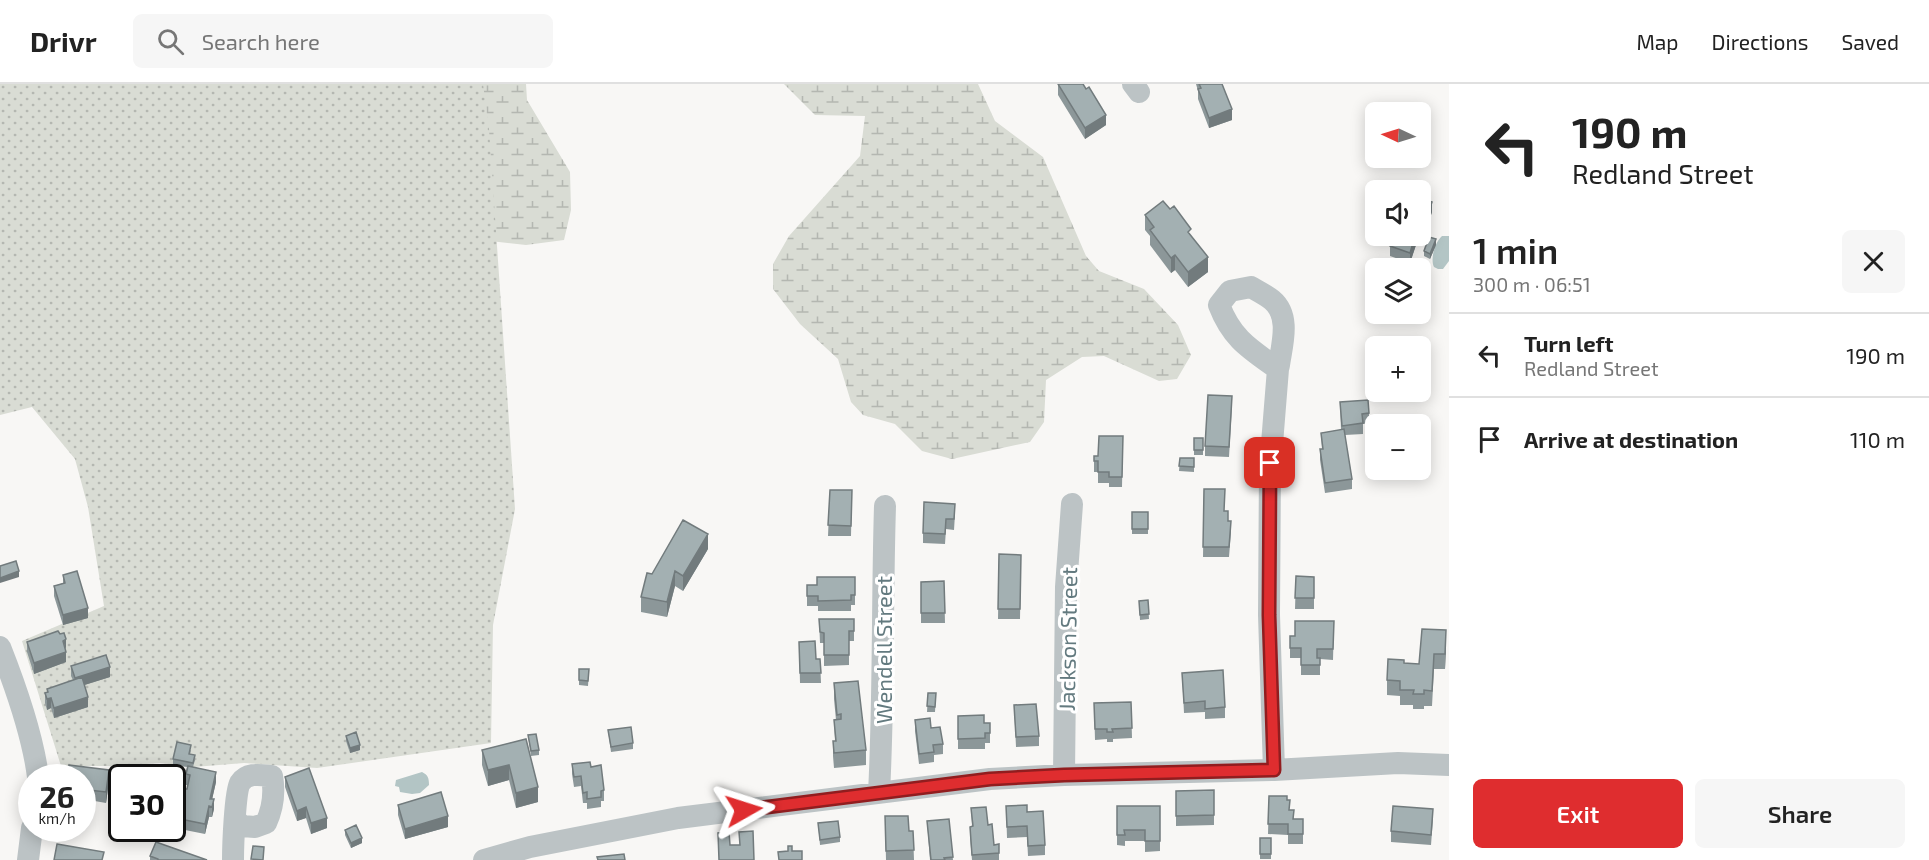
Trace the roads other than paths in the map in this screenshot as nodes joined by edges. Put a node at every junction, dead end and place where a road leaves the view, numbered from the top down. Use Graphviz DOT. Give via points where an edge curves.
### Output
graph roads {
  1 [pos="1278,369"];
  2 [pos="1072,504"];
  3 [pos="885,506"];
  4 [pos="0,647"];
  5 [pos="36,764"];
  6 [pos="1449,765"];
  7 [pos="1274,770"];
  8 [pos="1064,775"];
  9 [pos="879,793"];
  10 [pos="235,819"];
  11 [pos="30,842"];
  12 [pos="28,860"];
  13 [pos="232,860"];
  14 [pos="484,860"];
  1 -- 7 [label="street" via="1271,456 1269,615"];
  2 -- 8 [label="street, Jackson Street" via="1066,586"];
  3 -- 9 [label="street, Wendell Street"];
  4 -- 5 [label="street"];
  6 -- 7 [label="street" via="1398,763"];
  7 -- 8 [label="street"];
  8 -- 9 [label="street" via="990,779"];
  9 -- 14 [label="street" via="648,823"];
  10 -- 13 [label="street"];
  11 -- 12 [label="street"];
}
